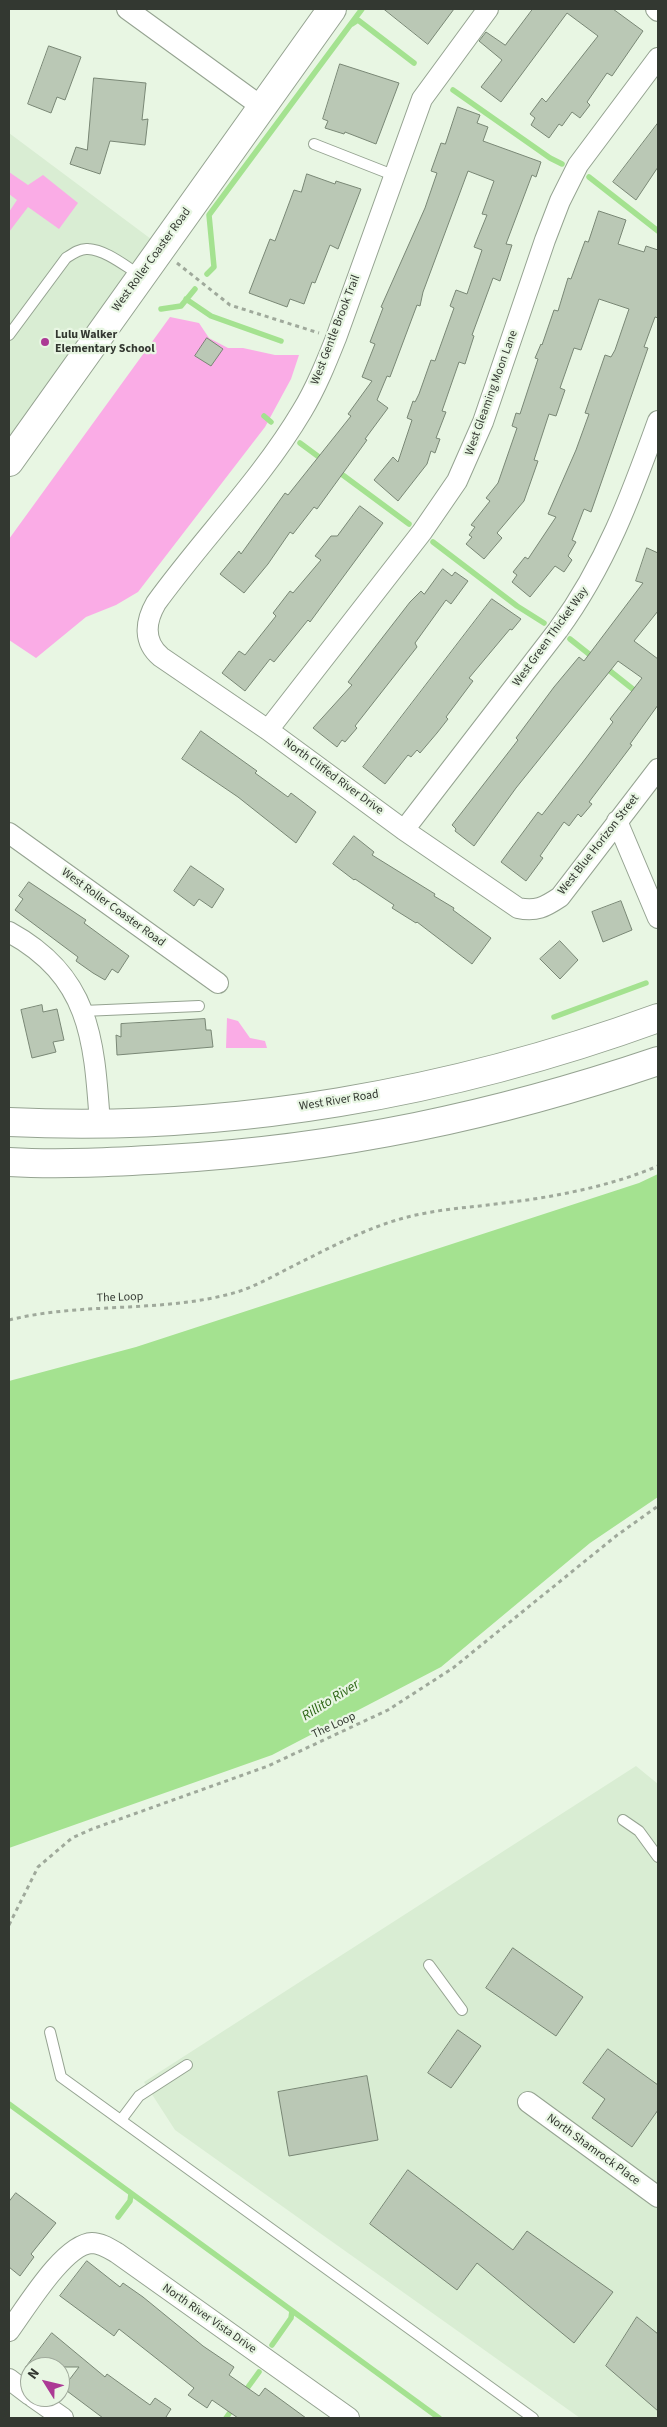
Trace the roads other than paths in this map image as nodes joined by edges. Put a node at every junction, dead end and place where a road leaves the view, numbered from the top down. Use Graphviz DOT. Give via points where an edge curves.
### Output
graph roads {
  1 [pos="127,9"];
  2 [pos="332,9"];
  3 [pos="488,9"];
  4 [pos="658,58"];
  5 [pos="262,107"];
  6 [pos="314,144"];
  7 [pos="393,176"];
  8 [pos="141,275"];
  9 [pos="9,335"];
  10 [pos="658,421"];
  11 [pos="9,462"];
  12 [pos="142,632"];
  13 [pos="268,730"];
  14 [pos="658,768"];
  15 [pos="617,821"];
  16 [pos="404,830"];
  17 [pos="9,833"];
  18 [pos="532,916"];
  19 [pos="658,918"];
  20 [pos="9,932"];
  21 [pos="218,983"];
  22 [pos="199,1006"];
  23 [pos="83,1011"];
  24 [pos="658,1018"];
  25 [pos="658,1061"];
  26 [pos="9,1122"];
  27 [pos="100,1124"];
  28 [pos="9,1162"];
  29 [pos="623,1820"];
  30 [pos="658,1857"];
  31 [pos="429,1965"];
  32 [pos="462,2010"];
  33 [pos="50,2032"];
  34 [pos="187,2065"];
  35 [pos="528,2102"];
  36 [pos="121,2120"];
  37 [pos="658,2197"];
  38 [pos="9,2331"];
  39 [pos="9,2379"];
  40 [pos="20,2387"];
  41 [pos="47,2407"];
  42 [pos="63,2418"];
  43 [pos="349,2418"];
  44 [pos="533,2418"];
  1 -- 5 [label="street"];
  2 -- 5 [label="main road, West Roller Coaster Road"];
  3 -- 7 [label="street, West Gentle Brook Trail" via="422,99"];
  4 -- 13 [label="street, West Gleaming Moon Lane" via="578,165 560,201 484,422 457,481 422,532"];
  5 -- 8 [label="main road, West Roller Coaster Road"];
  6 -- 7 [label="lane"];
  7 -- 12 [label="street, West Gentle Brook Trail" via="336,338 293,426 156,603"];
  8 -- 9 [label="lane" via="108,256 88,249 76,252 66,258"];
  8 -- 11 [label="main road, West Roller Coaster Road"];
  10 -- 16 [label="street, West Green Thicket Way" via="619,526 582,596"];
  12 -- 13 [label="street, North Cliffed River Drive" via="161,657"];
  13 -- 16 [label="street, North Cliffed River Drive"];
  14 -- 15 [label="street, West Blue Horizon Street"];
  15 -- 18 [label="street, West Blue Horizon Street" via="560,897"];
  15 -- 19 [label="street"];
  16 -- 18 [label="street, North Cliffed River Drive" via="508,903"];
  17 -- 21 [label="street, West Roller Coaster Road"];
  20 -- 23 [label="street" via="50,961 68,983"];
  22 -- 23 [label="lane"];
  23 -- 27 [label="street" via="94,1056"];
  24 -- 27 [label="main road, West River Road" via="533,1059 423,1087 263,1112"];
  25 -- 28 [label="main road" via="562,1092 463,1118 312,1146 140,1161"];
  26 -- 27 [label="main road, West River Road"];
  29 -- 30 [label="lane" via="639,1830"];
  31 -- 32 [label="lane"];
  33 -- 36 [label="lane" via="61,2076"];
  34 -- 36 [label="lane" via="139,2096"];
  35 -- 37 [label="street, North Shamrock Place"];
  36 -- 44 [label="lane"];
  38 -- 43 [label="street, North River Vista Drive" via="64,2256 79,2246 84,2236 117,2253"];
  39 -- 40 [label="street"];
  41 -- 42 [label="street"];
}
